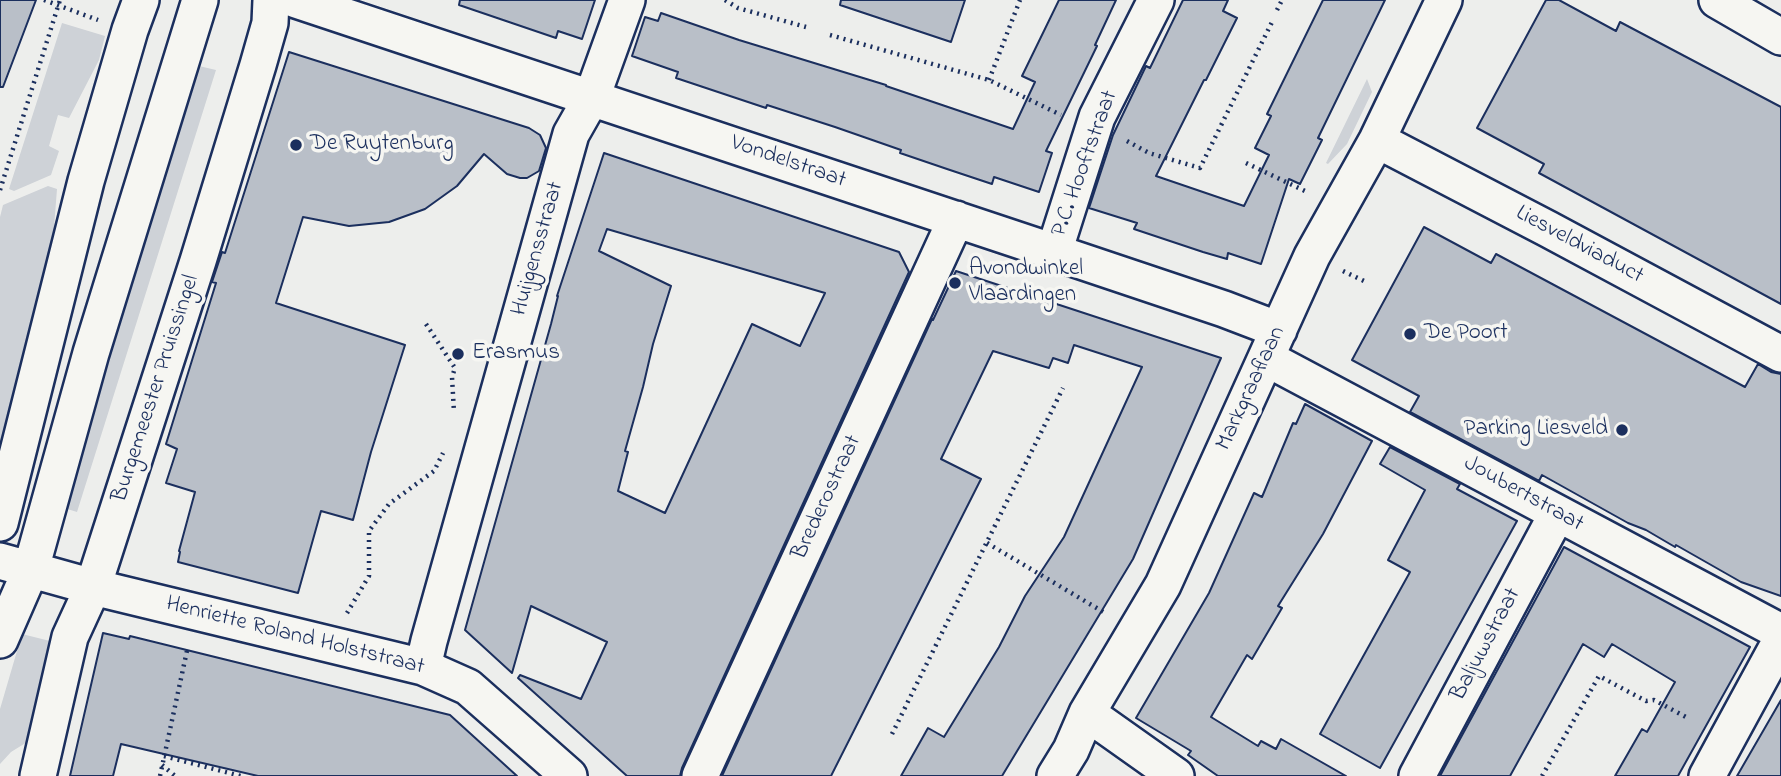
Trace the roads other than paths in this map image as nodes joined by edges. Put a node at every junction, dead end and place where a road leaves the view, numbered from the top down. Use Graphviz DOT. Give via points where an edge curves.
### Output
graph roads {
  1 [pos="141,0"];
  2 [pos="200,0"];
  3 [pos="271,0"];
  4 [pos="296,0"];
  5 [pos="627,0"];
  6 [pos="1156,0"];
  7 [pos="1444,0"];
  8 [pos="1717,0"];
  9 [pos="1781,37"];
  10 [pos="592,97"];
  11 [pos="1377,140"];
  12 [pos="956,219"];
  13 [pos="1054,252"];
  14 [pos="1273,344"];
  15 [pos="1781,354"];
  16 [pos="1557,514"];
  17 [pos="0,523"];
  18 [pos="15,565"];
  19 [pos="93,587"];
  20 [pos="1781,632"];
  21 [pos="0,640"];
  22 [pos="1781,640"];
  23 [pos="423,667"];
  24 [pos="1087,713"];
  25 [pos="38,776"];
  26 [pos="569,776"];
  27 [pos="700,776"];
  28 [pos="1055,776"];
  29 [pos="1176,776"];
  30 [pos="1417,776"];
  31 [pos="1707,776"];
  1 -- 17 [label="street" via="86,181"];
  2 -- 18 [label="street" via="91,353"];
  3 -- 19 [label="street, Burgemeester Pruissingel" via="270,23 258,65"];
  4 -- 10 [label="street, Vondelstraat"];
  5 -- 10 [label="street, Huijgensstraat"];
  6 -- 13 [label="street, P.C. Hooftstraat" via="1094,128"];
  7 -- 11 [label="street, Markgraaflaan"];
  8 -- 9 [label="street"];
  10 -- 12 [label="street, Vondelstraat"];
  10 -- 23 [label="street, Huijgensstraat" via="571,134"];
  11 -- 14 [label="street, Markgraaflaan" via="1312,256"];
  11 -- 15 [label="street, Liesveldviaduct"];
  12 -- 13 [label="street, Vondelstraat"];
  12 -- 27 [label="street, Brederostraat"];
  13 -- 14 [label="street, Vondelstraat" via="1224,309"];
  14 -- 16 [label="street, Joubertstraat"];
  14 -- 24 [label="street, Markgraaflaan" via="1163,585"];
  16 -- 20 [label="street, Joubertstraat"];
  16 -- 30 [label="street, Baljuwstraat"];
  18 -- 19 [label="street, Henriette Roland Holststraat"];
  18 -- 21 [label="street"];
  19 -- 23 [label="street, Henriette Roland Holststraat"];
  19 -- 25 [label="street, Burgemeester Pruissingel" via="70,637"];
  22 -- 31 [label="street"];
  23 -- 26 [label="street, Henriette Roland Holststraat" via="468,687"];
  24 -- 28 [label="street, Markgraaflaan"];
  24 -- 29 [label="street"];
}
